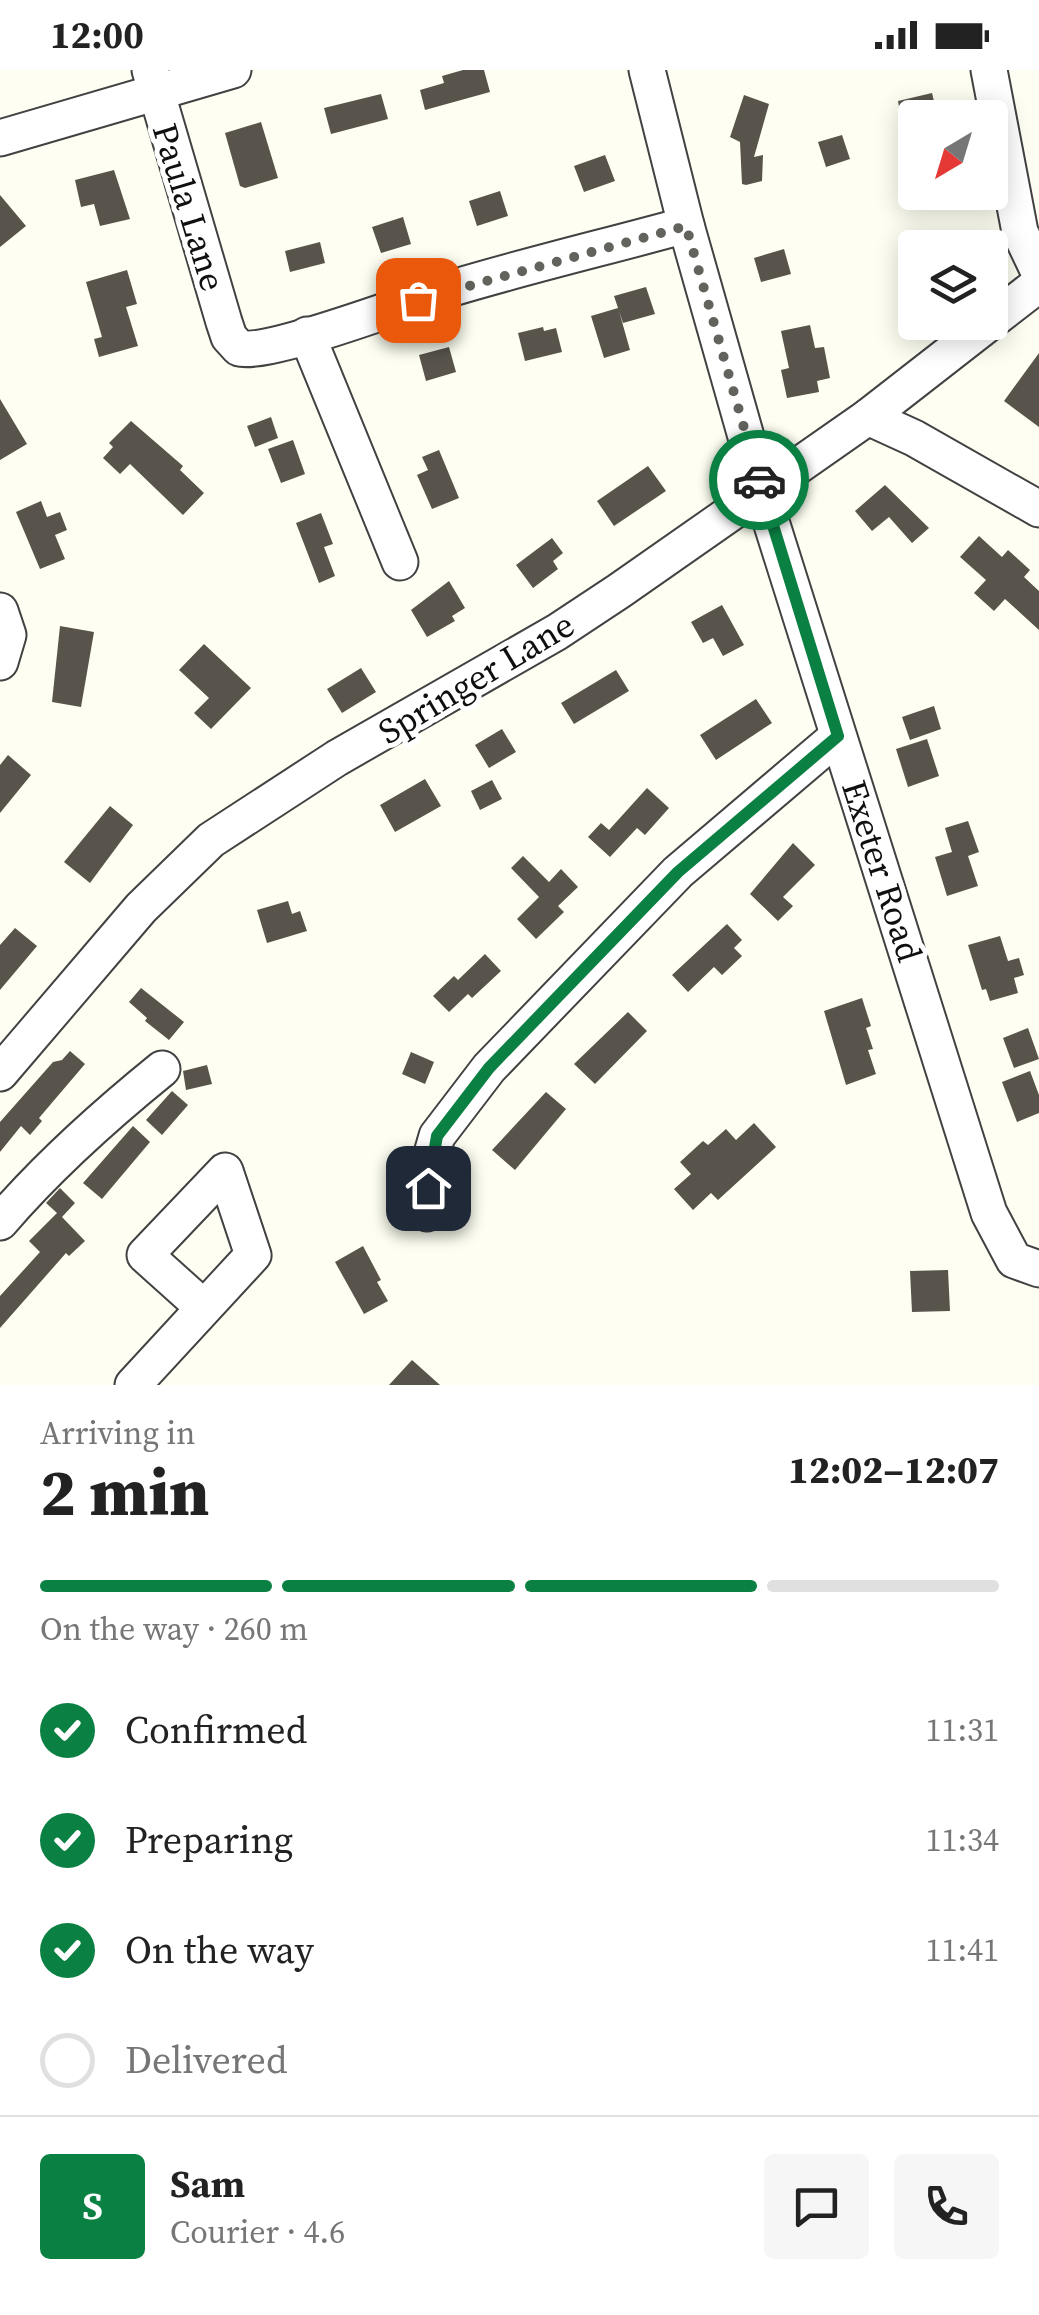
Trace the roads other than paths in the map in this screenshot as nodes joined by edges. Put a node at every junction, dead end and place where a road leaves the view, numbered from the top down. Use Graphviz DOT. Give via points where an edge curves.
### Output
graph roads {
  1 [pos="233,70"];
  2 [pos="989,70"];
  3 [pos="660,78"];
  4 [pos="152,81"];
  5 [pos="0,138"];
  6 [pos="686,226"];
  7 [pos="1039,272"];
  8 [pos="1039,284"];
  9 [pos="1008,308"];
  10 [pos="308,336"];
  11 [pos="967,340"];
  12 [pos="868,417"];
  13 [pos="762,493"];
  14 [pos="1039,509"];
  15 [pos="400,562"];
  16 [pos="0,611"];
  17 [pos="0,662"];
  18 [pos="838,736"];
  19 [pos="162,1069"];
  20 [pos="0,1073"];
  21 [pos="427,1212"];
  22 [pos="0,1222"];
  23 [pos="1028,1265"];
  24 [pos="204,1308"];
  25 [pos="133,1385"];
  1 -- 4 [label="street"];
  2 -- 7 [label="street" via="1020,232"];
  3 -- 6 [label="street, Exeter Road"];
  4 -- 5 [label="street"];
  4 -- 10 [label="street, Paula Lane" via="232,343 247,350"];
  6 -- 10 [label="street" via="450,289"];
  6 -- 13 [label="street, Exeter Road"];
  8 -- 9 [label="street, Springer Lane"];
  10 -- 15 [label="street"];
  11 -- 12 [label="street, Springer Lane"];
  12 -- 13 [label="street, Springer Lane"];
  12 -- 14 [label="street"];
  13 -- 18 [label="street, Exeter Road"];
  13 -- 20 [label="street, Springer Lane" via="557,632 338,758 212,840 152,896"];
  16 -- 17 [label="street" via="8,635"];
  18 -- 21 [label="street" via="678,872 489,1068 437,1136"];
  18 -- 23 [label="street, Exeter Road" via="988,1213"];
  19 -- 22 [label="street" via="100,1119"];
  24 -- 25 [label="street"];
}
